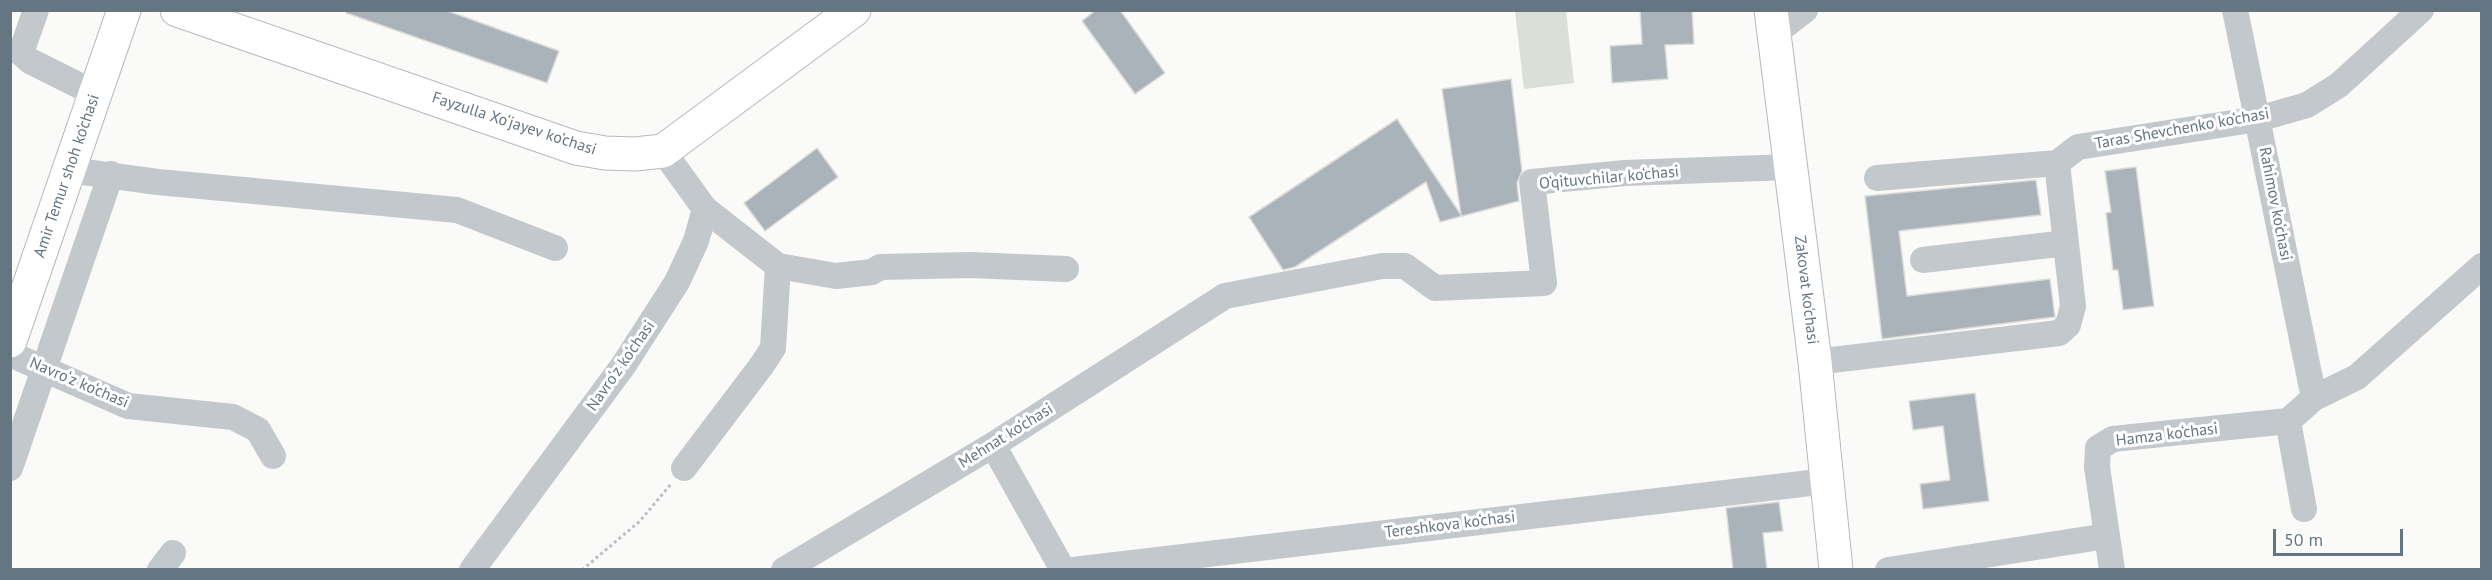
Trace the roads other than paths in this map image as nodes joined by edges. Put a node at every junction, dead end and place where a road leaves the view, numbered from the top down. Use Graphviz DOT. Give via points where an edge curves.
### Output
graph roads {
  1 [pos="36,10"];
  2 [pos="124,10"];
  3 [pos="177,10"];
  4 [pos="854,10"];
  5 [pos="1805,10"];
  6 [pos="2235,10"];
  7 [pos="2421,10"];
  8 [pos="1773,22"];
  9 [pos="96,94"];
  10 [pos="2258,119"];
  11 [pos="663,151"];
  12 [pos="2057,163"];
  13 [pos="1790,167"];
  14 [pos="69,170"];
  15 [pos="111,174"];
  16 [pos="1877,178"];
  17 [pos="705,209"];
  18 [pos="2066,243"];
  19 [pos="555,248"];
  20 [pos="1923,260"];
  21 [pos="778,266"];
  22 [pos="2481,266"];
  23 [pos="1066,269"];
  24 [pos="1225,296"];
  25 [pos="10,340"];
  26 [pos="10,354"];
  27 [pos="1815,362"];
  28 [pos="44,369"];
  29 [pos="2314,398"];
  30 [pos="2288,421"];
  31 [pos="993,445"];
  32 [pos="273,456"];
  33 [pos="10,468"];
  34 [pos="684,468"];
  35 [pos="1827,481"];
  36 [pos="2304,508"];
  37 [pos="2107,536"];
  38 [pos="472,570"];
  39 [pos="784,570"];
  40 [pos="1063,570"];
  41 [pos="1073,570"];
  42 [pos="1836,570"];
  43 [pos="1888,570"];
  44 [pos="2112,570"];
  1 -- 9 [label="street" via="23,55"];
  2 -- 9 [label="main road, Amir Temur shoh ko‘chasi"];
  3 -- 11 [label="main road, Fayzulla Xo‘jayev ko‘chasi" via="576,147 619,154"];
  4 -- 11 [label="main road"];
  5 -- 8 [label="street"];
  6 -- 10 [label="street, Rahimov ko‘chasi"];
  7 -- 10 [label="street, Taras Shevchenko ko‘chasi" via="2339,85 2307,105"];
  8 -- 13 [label="main road, Zakovat ko'chasi"];
  9 -- 14 [label="main road, Amir Temur shoh ko‘chasi"];
  10 -- 12 [label="street, Taras Shevchenko ko‘chasi" via="2078,147"];
  10 -- 29 [label="street, Rahimov ko‘chasi"];
  11 -- 17 [label="street"];
  12 -- 16 [label="street, Taras Shevchenko ko‘chasi"];
  12 -- 18 [label="street"];
  13 -- 24 [label="street, O‘qituvchilar ko‘chasi" via="1626,173 1532,182 1544,283 1435,288 1405,266 1382,266"];
  13 -- 27 [label="main road, Zakovat ko'chasi"];
  14 -- 15 [label="street"];
  14 -- 25 [label="main road, Amir Temur shoh ko‘chasi"];
  15 -- 19 [label="street" via="458,210"];
  15 -- 28 [label="street"];
  17 -- 21 [label="street"];
  17 -- 38 [label="street, Navro‘z ko‘chasi" via="696,242 677,282 623,366"];
  18 -- 20 [label="street"];
  18 -- 27 [label="street" via="2073,306 2068,325 2059,333"];
  21 -- 23 [label="street" via="836,276 872,273 880,267"];
  21 -- 34 [label="street" via="773,348"];
  22 -- 29 [label="street" via="2357,377"];
  24 -- 31 [label="street, Mehnat ko‘chasi"];
  26 -- 28 [label="street, Navro‘z ko‘chasi"];
  27 -- 35 [label="main road, Zakovat ko'chasi"];
  28 -- 32 [label="street, Navro‘z ko‘chasi" via="128,406 233,417 258,430"];
  28 -- 33 [label="street"];
  29 -- 30 [label="street"];
  30 -- 36 [label="street"];
  30 -- 37 [label="street, Hamza ko‘chasi" via="2114,439 2098,448"];
  31 -- 39 [label="street, Mehnat ko‘chasi"];
  31 -- 40 [label="street"];
  35 -- 41 [label="street, Tereshkova ko‘chasi"];
  35 -- 42 [label="main road, Zakovat ko'chasi"];
  37 -- 43 [label="street"];
  37 -- 44 [label="street, Hamza ko‘chasi"];
}
